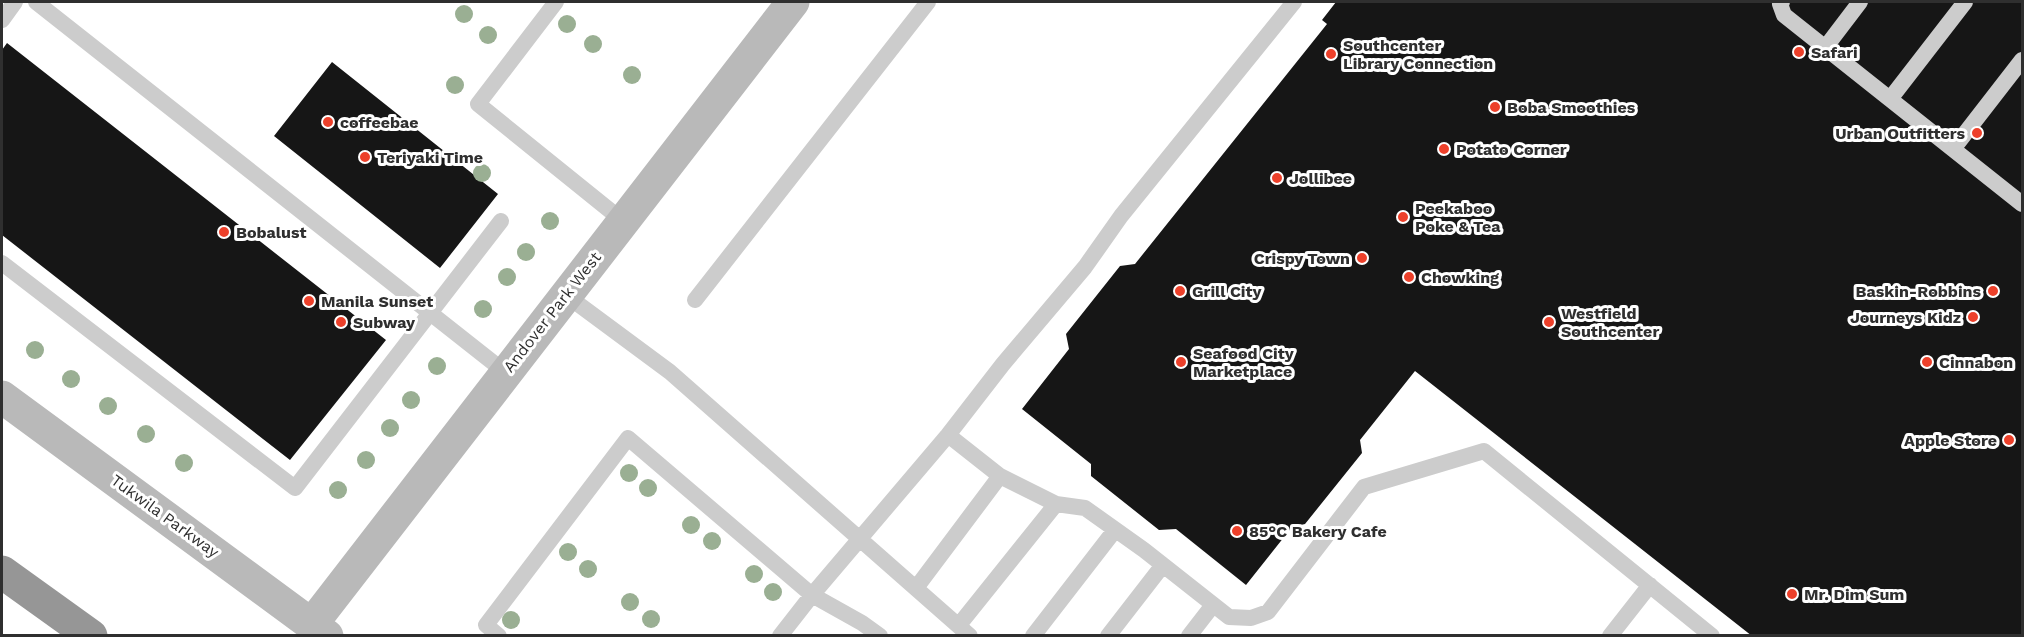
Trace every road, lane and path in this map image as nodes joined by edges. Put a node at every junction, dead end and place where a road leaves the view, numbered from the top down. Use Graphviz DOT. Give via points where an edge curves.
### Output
graph roads {
  1 [pos="15,2"];
  2 [pos="36,2"];
  3 [pos="555,2"];
  4 [pos="794,2"];
  5 [pos="928,2"];
  6 [pos="1294,2"];
  7 [pos="1782,2"];
  8 [pos="1860,2"];
  9 [pos="1965,2"];
  10 [pos="2,20"];
  11 [pos="1825,48"];
  12 [pos="2022,60"];
  13 [pos="1890,99"];
  14 [pos="1953,149"];
  15 [pos="2021,198"];
  16 [pos="501,220"];
  17 [pos="623,221"];
  18 [pos="2,263"];
  19 [pos="566,295"];
  20 [pos="695,300"];
  21 [pos="430,313"];
  22 [pos="505,372"];
  23 [pos="2,397"];
  24 [pos="948,435"];
  25 [pos="1000,476"];
  26 [pos="1056,504"];
  27 [pos="1115,530"];
  28 [pos="858,538"];
  29 [pos="1163,566"];
  30 [pos="2,572"];
  31 [pos="2,576"];
  32 [pos="1650,585"];
  33 [pos="916,588"];
  34 [pos="812,595"];
  35 [pos="1213,605"];
  36 [pos="320,630"];
  37 [pos="493,630"];
  38 [pos="964,630"];
  39 [pos="70,636"];
  40 [pos="90,636"];
  41 [pos="780,636"];
  42 [pos="880,636"];
  43 [pos="1033,636"];
  44 [pos="1108,636"];
  45 [pos="1189,636"];
  46 [pos="1610,636"];
  47 [pos="1712,636"];
  1 -- 10 [label="lane"];
  2 -- 21 [label="lane"];
  3 -- 17 [label="lane" via="478,104"];
  4 -- 17 [label="street, Andover Park West"];
  5 -- 20 [label="lane"];
  6 -- 24 [label="lane"];
  7 -- 11 [label="lane" via="1784,15"];
  8 -- 11 [label="lane"];
  9 -- 13 [label="lane"];
  11 -- 13 [label="lane"];
  12 -- 14 [label="lane"];
  13 -- 14 [label="lane"];
  14 -- 15 [label="lane"];
  16 -- 21 [label="lane"];
  17 -- 19 [label="street, Andover Park West"];
  18 -- 21 [label="lane" via="295,488"];
  19 -- 22 [label="street, Andover Park West"];
  19 -- 28 [label="lane" via="670,372"];
  21 -- 22 [label="lane"];
  22 -- 36 [label="street, Andover Park West"];
  23 -- 36 [label="street, Tukwila Parkway"];
  24 -- 25 [label="lane"];
  24 -- 28 [label="lane"];
  25 -- 26 [label="lane"];
  25 -- 33 [label="lane"];
  26 -- 27 [label="lane" via="1085,508"];
  26 -- 38 [label="lane"];
  27 -- 29 [label="lane"];
  27 -- 43 [label="lane"];
  28 -- 33 [label="lane"];
  28 -- 34 [label="lane"];
  29 -- 35 [label="lane"];
  29 -- 44 [label="lane"];
  30 -- 40 [label="highway"];
  31 -- 39 [label="highway"];
  32 -- 35 [label="lane" via="1484,450 1364,488 1268,612 1251,618 1229,617"];
  32 -- 46 [label="lane"];
  32 -- 47 [label="lane"];
  33 -- 38 [label="lane"];
  34 -- 37 [label="lane" via="628,438"];
  34 -- 41 [label="lane"];
  34 -- 42 [label="lane"];
  35 -- 45 [label="lane"];
}
